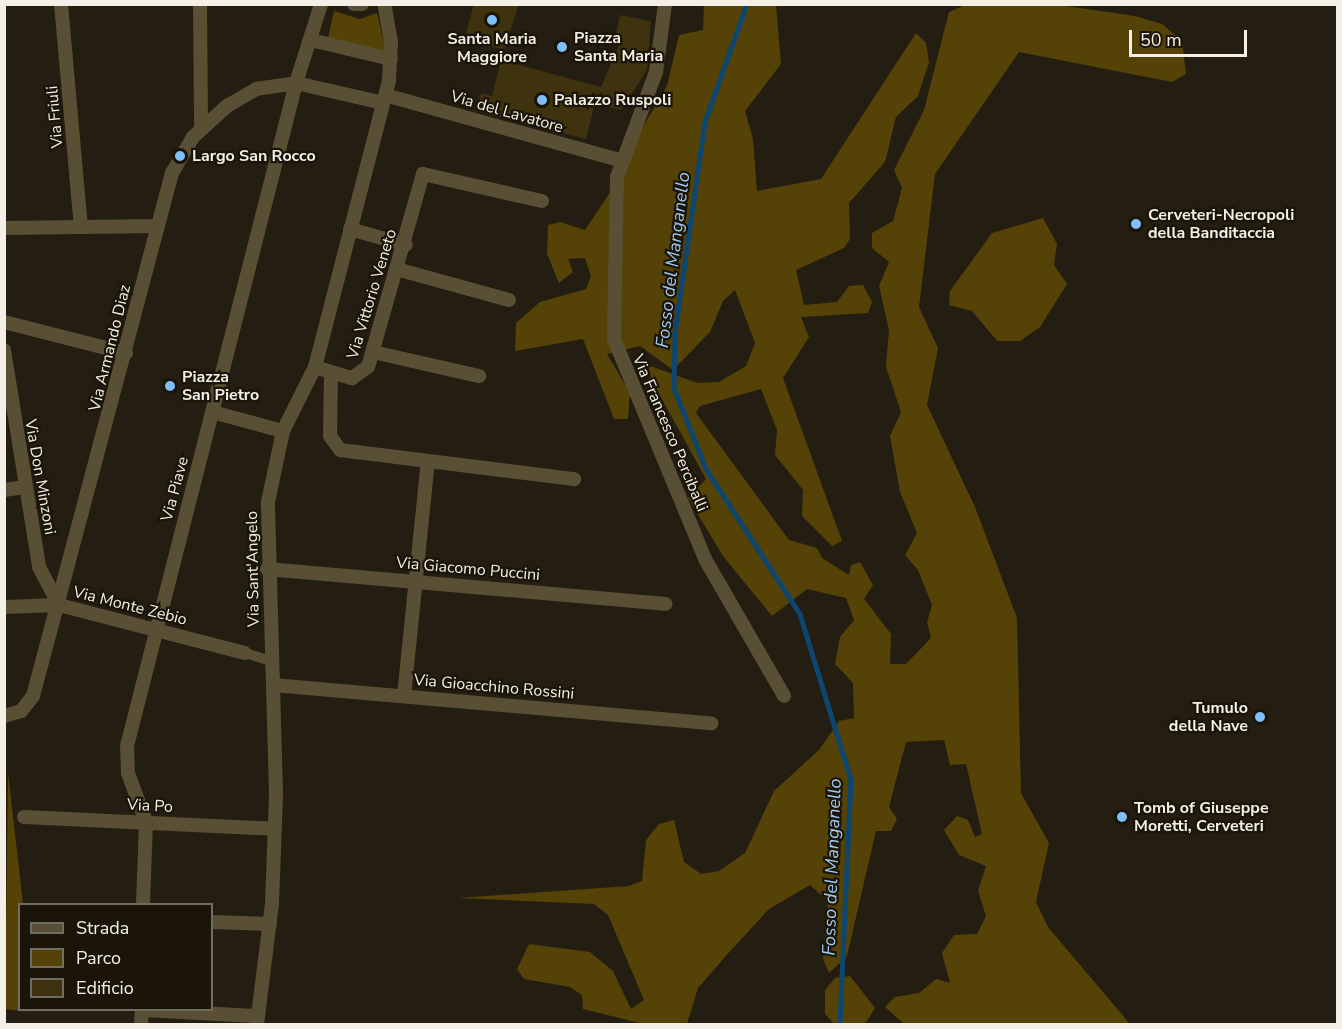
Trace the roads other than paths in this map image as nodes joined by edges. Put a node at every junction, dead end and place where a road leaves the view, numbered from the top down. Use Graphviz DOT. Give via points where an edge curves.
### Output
graph roads {
  1 [pos="61,4"];
  2 [pos="200,4"];
  3 [pos="321,4"];
  4 [pos="354,4"];
  5 [pos="362,4"];
  6 [pos="384,4"];
  7 [pos="665,4"];
  8 [pos="311,40"];
  9 [pos="392,59"];
  10 [pos="296,83"];
  11 [pos="384,99"];
  12 [pos="201,128"];
  13 [pos="620,160"];
  14 [pos="542,201"];
  15 [pos="158,226"];
  16 [pos="81,227"];
  17 [pos="4,228"];
  18 [pos="350,229"];
  19 [pos="406,245"];
  20 [pos="400,270"];
  21 [pos="509,300"];
  22 [pos="4,322"];
  23 [pos="4,350"];
  24 [pos="374,352"];
  25 [pos="126,353"];
  26 [pos="315,367"];
  27 [pos="331,373"];
  28 [pos="479,376"];
  29 [pos="8,401"];
  30 [pos="212,412"];
  31 [pos="283,431"];
  32 [pos="428,461"];
  33 [pos="574,479"];
  34 [pos="25,487"];
  35 [pos="4,490"];
  36 [pos="267,569"];
  37 [pos="418,581"];
  38 [pos="665,604"];
  39 [pos="59,605"];
  40 [pos="4,607"];
  41 [pos="155,629"];
  42 [pos="245,653"];
  43 [pos="272,661"];
  44 [pos="273,685"];
  45 [pos="404,696"];
  46 [pos="784,696"];
  47 [pos="4,716"];
  48 [pos="711,723"];
  49 [pos="24,817"];
  50 [pos="146,822"];
  51 [pos="275,829"];
  52 [pos="143,903"];
  53 [pos="213,922"];
  54 [pos="270,924"];
  55 [pos="154,1011"];
  56 [pos="258,1020"];
  1 -- 16 [label="street, Via Friuli"];
  2 -- 12 [label="street"];
  3 -- 8 [label="street"];
  4 -- 5 [label="street"];
  6 -- 9 [label="street, Via Sant'Angelo"];
  7 -- 13 [label="street, Via Francesco Perciballi" via="656,72"];
  8 -- 9 [label="street"];
  8 -- 10 [label="street"];
  9 -- 11 [label="street, Via Sant'Angelo"];
  10 -- 11 [label="street, Via del Lavatore"];
  10 -- 12 [label="street, Via Armando Diaz" via="246,93"];
  10 -- 30 [label="street, Via Piave"];
  11 -- 13 [label="street, Via del Lavatore"];
  11 -- 18 [label="street, Via Sant'Angelo"];
  12 -- 15 [label="street, Via Armando Diaz" via="172,173"];
  13 -- 46 [label="street, Via Francesco Perciballi" via="612,314 616,348 709,568"];
  14 -- 19 [label="street, Via Vittorio Veneto" via="423,174"];
  15 -- 16 [label="street"];
  15 -- 25 [label="street, Via Armando Diaz"];
  16 -- 17 [label="street"];
  18 -- 19 [label="street"];
  18 -- 26 [label="street, Via Sant'Angelo"];
  19 -- 20 [label="street, Via Vittorio Veneto"];
  20 -- 21 [label="street"];
  20 -- 24 [label="street, Via Vittorio Veneto"];
  22 -- 25 [label="street"];
  23 -- 29 [label="street, Via Don Minzoni"];
  24 -- 27 [label="street, Via Vittorio Veneto" via="357,377"];
  24 -- 28 [label="street"];
  25 -- 39 [label="street, Via Armando Diaz"];
  26 -- 27 [label="street, Via Vittorio Veneto"];
  26 -- 31 [label="street, Via Sant'Angelo"];
  27 -- 32 [label="street" via="330,436 336,447"];
  29 -- 34 [label="street, Via Don Minzoni"];
  30 -- 31 [label="street"];
  30 -- 41 [label="street, Via Piave"];
  31 -- 36 [label="street, Via Sant'Angelo" via="267,508"];
  32 -- 33 [label="street"];
  32 -- 37 [label="street"];
  34 -- 35 [label="street"];
  34 -- 39 [label="street, Via Don Minzoni" via="42,580"];
  36 -- 37 [label="street, Via Giacomo Puccini"];
  36 -- 43 [label="street, Via Sant'Angelo"];
  37 -- 38 [label="street, Via Giacomo Puccini"];
  37 -- 45 [label="street"];
  39 -- 40 [label="street, Via Monte Zebio"];
  39 -- 41 [label="street, Via Monte Zebio"];
  39 -- 47 [label="street, Via Armando Diaz" via="31,700 21,711"];
  41 -- 42 [label="street, Via Monte Zebio"];
  41 -- 50 [label="street, Via Piave" via="126,753"];
  42 -- 43 [label="street"];
  43 -- 44 [label="street, Via Sant'Angelo"];
  44 -- 45 [label="street, Via Gioacchino Rossini"];
  44 -- 51 [label="street, Via Sant'Angelo"];
  45 -- 48 [label="street, Via Gioacchino Rossini"];
  49 -- 50 [label="street, Via Po"];
  50 -- 51 [label="street, Via Po"];
  50 -- 52 [label="street, Via Piave"];
  51 -- 54 [label="street, Via Sant'Angelo"];
  53 -- 54 [label="street"];
  54 -- 56 [label="street, Via Sant'Angelo"];
  55 -- 56 [label="street"];
}
